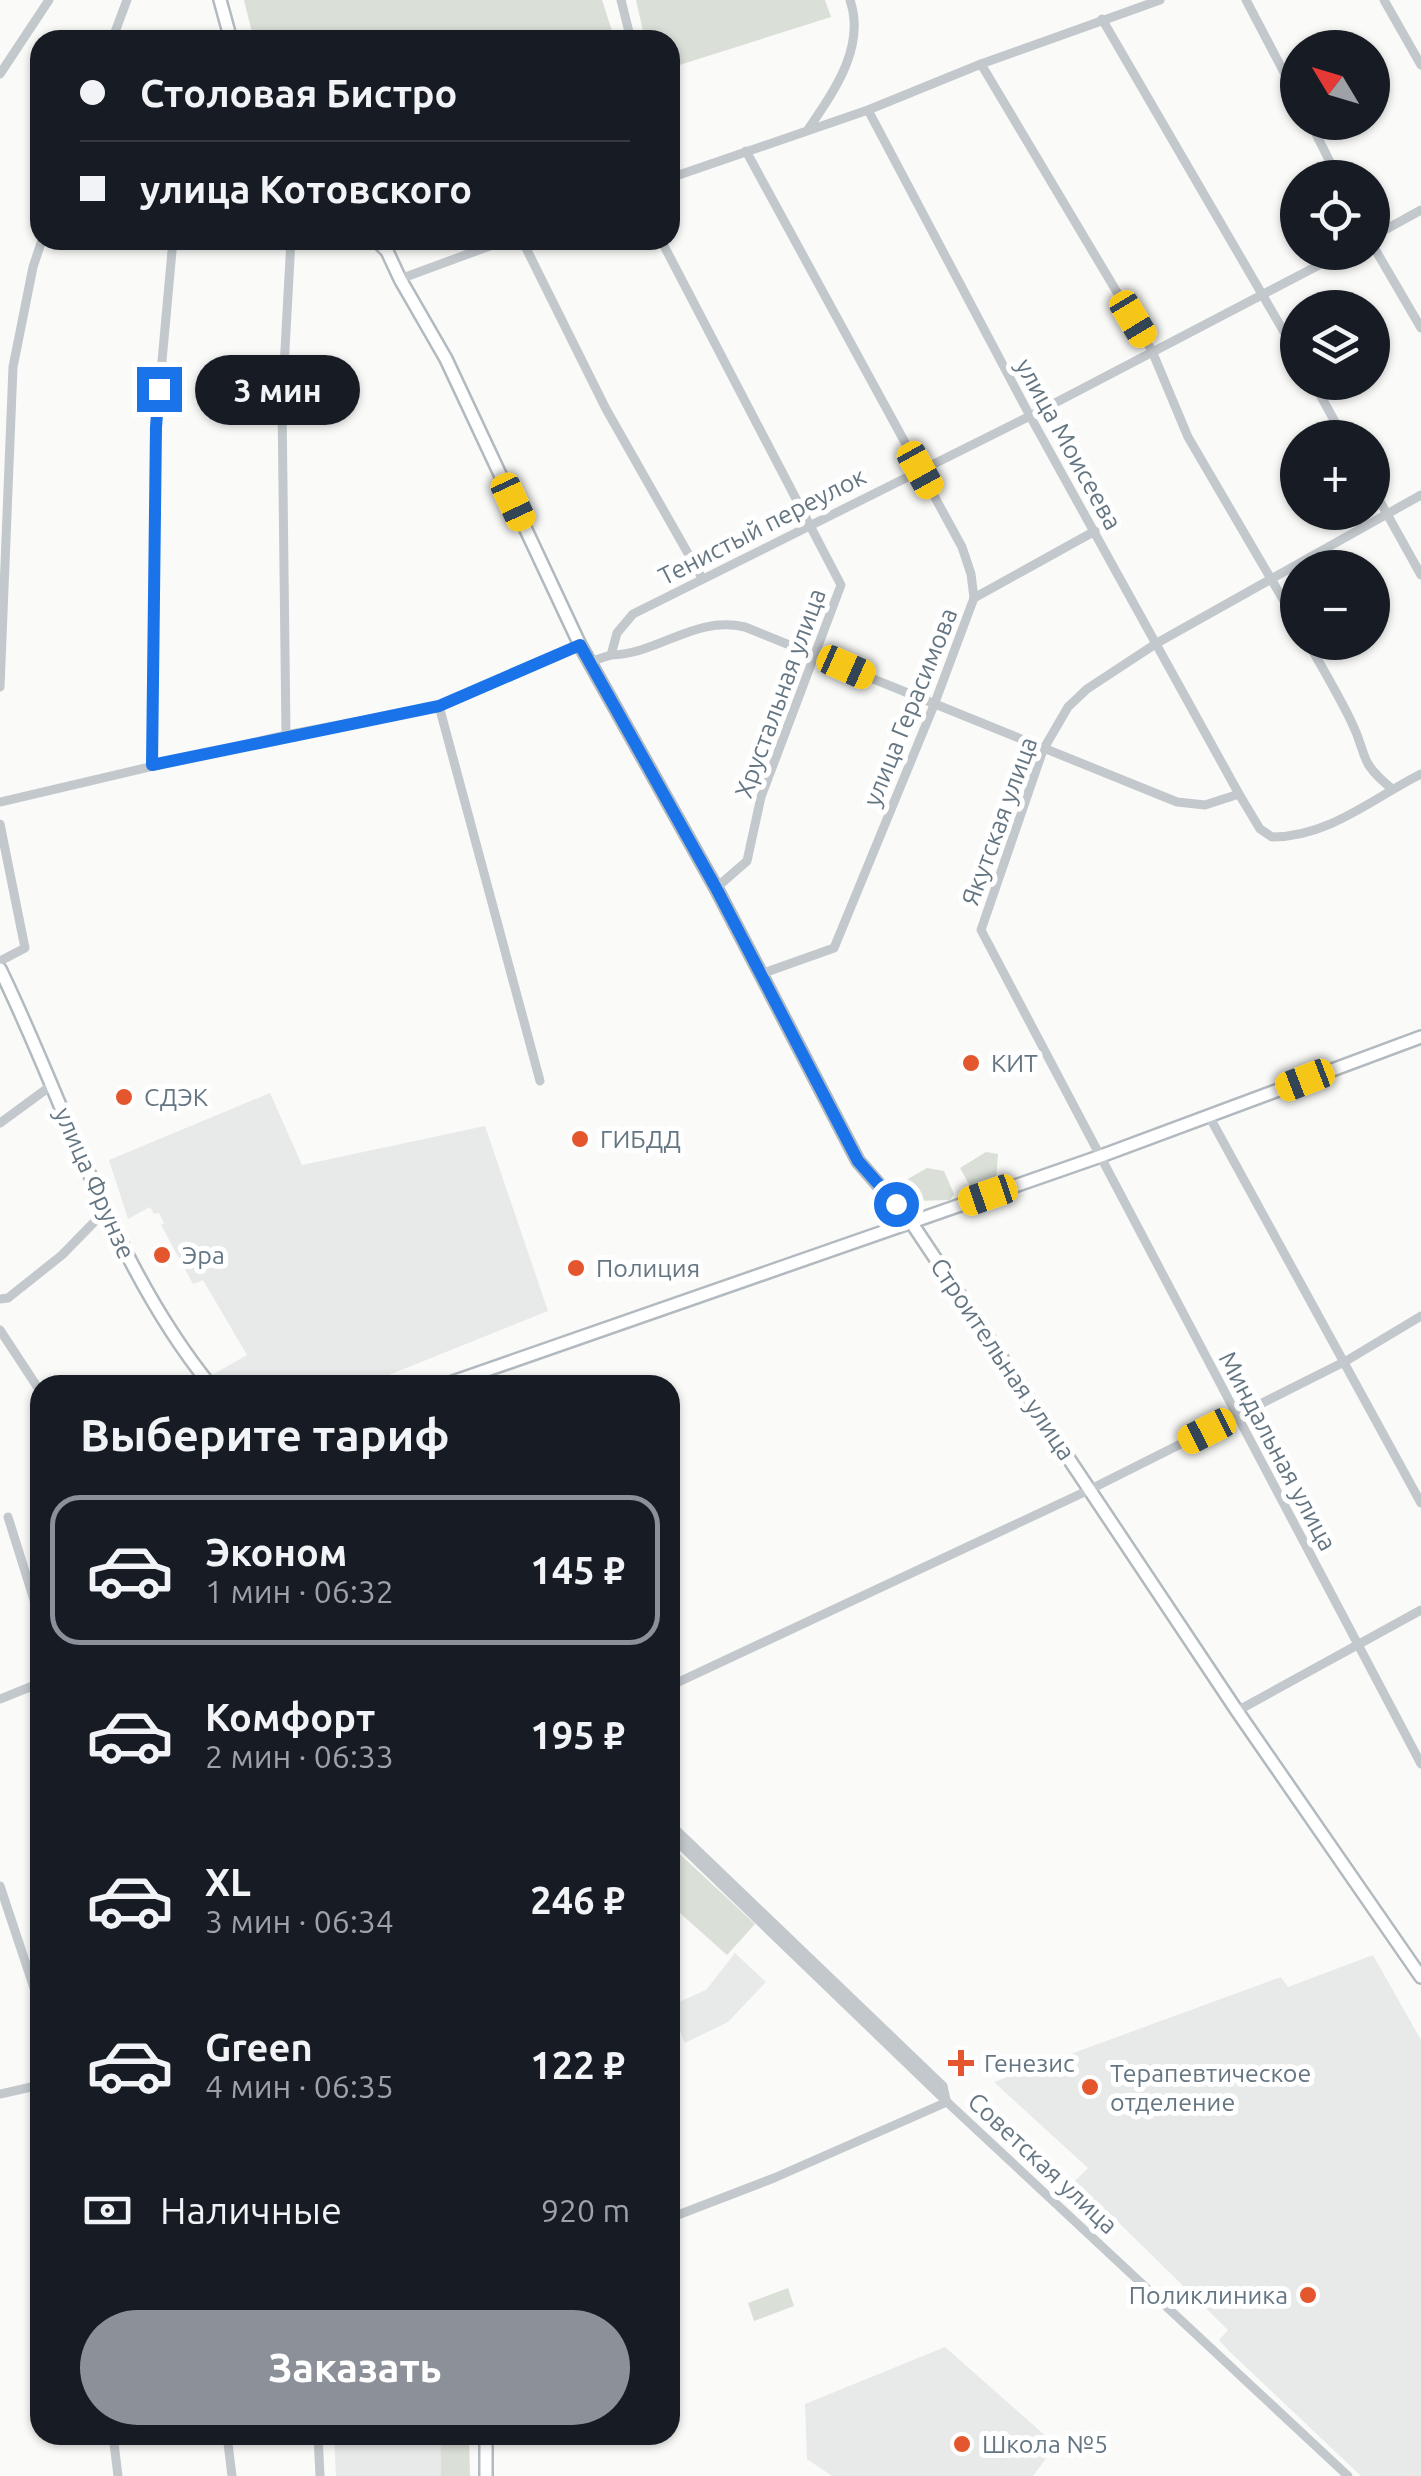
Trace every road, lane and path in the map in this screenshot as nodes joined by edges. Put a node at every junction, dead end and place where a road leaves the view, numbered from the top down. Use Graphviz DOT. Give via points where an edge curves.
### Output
graph roads {
  1 [pos="49,0"];
  2 [pos="127,0"];
  3 [pos="220,0"];
  4 [pos="621,0"];
  5 [pos="850,0"];
  6 [pos="1120,0"];
  7 [pos="1160,0"];
  8 [pos="1246,0"];
  9 [pos="1384,0"];
  10 [pos="1118,14"];
  11 [pos="1102,20"];
  12 [pos="116,30"];
  13 [pos="228,30"];
  14 [pos="628,30"];
  15 [pos="981,64"];
  16 [pos="1280,65"];
  17 [pos="1421,65"];
  18 [pos="0,74"];
  19 [pos="868,110"];
  20 [pos="810,128"];
  21 [pos="746,151"];
  22 [pos="680,174"];
  23 [pos="1421,210"];
  24 [pos="1390,229"];
  25 [pos="39,250"];
  26 [pos="173,250"];
  27 [pos="290,250"];
  28 [pos="386,250"];
  29 [pos="479,250"];
  30 [pos="527,250"];
  31 [pos="665,250"];
  32 [pos="1311,270"];
  33 [pos="1389,270"];
  34 [pos="400,279"];
  35 [pos="1263,296"];
  36 [pos="1280,325"];
  37 [pos="1421,328"];
  38 [pos="1152,351"];
  39 [pos="13,367"];
  40 [pos="0,382"];
  41 [pos="0,401"];
  42 [pos="12,411"];
  43 [pos="1030,416"];
  44 [pos="920,470"];
  45 [pos="1421,495"];
  46 [pos="1390,513"];
  47 [pos="1390,518"];
  48 [pos="808,526"];
  49 [pos="1359,530"];
  50 [pos="1094,531"];
  51 [pos="2,576"];
  52 [pos="1421,576"];
  53 [pos="702,578"];
  54 [pos="1272,579"];
  55 [pos="1280,593"];
  56 [pos="974,598"];
  57 [pos="1157,642"];
  58 [pos="580,645"];
  59 [pos="816,654"];
  60 [pos="610,656"];
  61 [pos="1318,660"];
  62 [pos="592,661"];
  63 [pos="0,686"];
  64 [pos="439,706"];
  65 [pos="934,706"];
  66 [pos="286,735"];
  67 [pos="1044,750"];
  68 [pos="152,765"];
  69 [pos="1421,774"];
  70 [pos="1392,789"];
  71 [pos="1239,794"];
  72 [pos="0,802"];
  73 [pos="0,824"];
  74 [pos="716,888"];
  75 [pos="0,965"];
  76 [pos="760,974"];
  77 [pos="1421,1036"];
  78 [pos="540,1080"];
  79 [pos="52,1085"];
  80 [pos="1209,1116"];
  81 [pos="0,1123"];
  82 [pos="1101,1156"];
  83 [pos="106,1211"];
  84 [pos="911,1222"];
  85 [pos="3,1300"];
  86 [pos="1421,1316"];
  87 [pos="0,1330"];
  88 [pos="1346,1362"];
  89 [pos="202,1375"];
  90 [pos="473,1375"];
  91 [pos="30,1376"];
  92 [pos="1236,1416"];
  93 [pos="1091,1489"];
  94 [pos="1421,1503"];
  95 [pos="8,1517"];
  96 [pos="30,1587"];
  97 [pos="1421,1610"];
  98 [pos="1356,1646"];
  99 [pos="680,1681"];
  100 [pos="30,1687"];
  101 [pos="0,1699"];
  102 [pos="1237,1711"];
  103 [pos="1421,1764"];
  104 [pos="680,1841"];
  105 [pos="0,1886"];
  106 [pos="30,1976"];
  107 [pos="1421,1977"];
  108 [pos="30,2087"];
  109 [pos="0,2094"];
  110 [pos="947,2102"];
  111 [pos="680,2214"];
  112 [pos="114,2445"];
  113 [pos="228,2445"];
  114 [pos="318,2445"];
  115 [pos="486,2445"];
  116 [pos="118,2476"];
  117 [pos="232,2476"];
  118 [pos="320,2476"];
  119 [pos="486,2476"];
  120 [pos="1348,2476"];
  1 -- 18 [label="street"];
  2 -- 12 [label="street"];
  3 -- 13 [label="main road"];
  4 -- 14 [label="street"];
  5 -- 20 [label="street" via="856,16 844,76"];
  6 -- 10 [label="street"];
  7 -- 10 [label="street"];
  8 -- 16 [label="street"];
  9 -- 17 [label="street"];
  10 -- 11 [label="street"];
  11 -- 15 [label="street"];
  11 -- 35 [label="street"];
  15 -- 19 [label="street"];
  15 -- 38 [label="street"];
  19 -- 20 [label="street"];
  19 -- 43 [label="street, улица Моисеева"];
  20 -- 21 [label="street"];
  21 -- 22 [label="street"];
  21 -- 44 [label="street, улица Герасимова"];
  23 -- 24 [label="street"];
  25 -- 39 [label="street"];
  26 -- 68 [label="street" via="156,427"];
  27 -- 66 [label="street" via="282,404"];
  28 -- 34 [label="main road, Строительная улица"];
  29 -- 34 [label="street"];
  30 -- 53 [label="street" via="606,409"];
  31 -- 48 [label="street, Хрустальная улица"];
  32 -- 35 [label="street, Тенистый переулок"];
  33 -- 37 [label="street"];
  34 -- 58 [label="main road, Строительная улица" via="446,359"];
  35 -- 36 [label="street"];
  35 -- 38 [label="street, Тенистый переулок"];
  38 -- 43 [label="street, Тенистый переулок"];
  38 -- 54 [label="street" via="1188,437"];
  39 -- 40 [label="street"];
  39 -- 42 [label="street"];
  41 -- 42 [label="street"];
  42 -- 51 [label="street"];
  43 -- 44 [label="street, Тенистый переулок"];
  43 -- 50 [label="street, улица Моисеева"];
  44 -- 48 [label="street, Тенистый переулок"];
  44 -- 56 [label="street, улица Герасимова" via="962,547"];
  45 -- 46 [label="street, Якутская улица"];
  47 -- 52 [label="street"];
  48 -- 53 [label="street, Тенистый переулок"];
  48 -- 59 [label="street, Хрустальная улица" via="841,585"];
  49 -- 54 [label="street, Якутская улица"];
  50 -- 56 [label="street"];
  50 -- 57 [label="street, улица Моисеева"];
  51 -- 63 [label="street"];
  53 -- 60 [label="street, Тенистый переулок" via="634,614 616,633"];
  54 -- 55 [label="street"];
  54 -- 57 [label="street, Якутская улица"];
  56 -- 65 [label="street, улица Герасимова"];
  57 -- 67 [label="street, Якутская улица" via="1068,707"];
  57 -- 71 [label="street, улица Моисеева"];
  58 -- 62 [label="main road, Строительная улица"];
  58 -- 64 [label="street"];
  59 -- 60 [label="street" via="716,623"];
  59 -- 65 [label="street"];
  59 -- 74 [label="street, Хрустальная улица" via="762,797 747,861"];
  60 -- 62 [label="street"];
  61 -- 70 [label="street" via="1354,725 1362,757"];
  62 -- 74 [label="main road, Строительная улица"];
  64 -- 66 [label="street"];
  64 -- 78 [label="street"];
  65 -- 67 [label="street"];
  65 -- 76 [label="street, улица Герасимова" via="834,948"];
  66 -- 68 [label="street"];
  67 -- 71 [label="street" via="1177,802 1205,805"];
  67 -- 82 [label="street, Якутская улица" via="981,930"];
  68 -- 72 [label="street"];
  69 -- 70 [label="street, улица Моисеева"];
  70 -- 71 [label="street, улица Моисеева" via="1353,815 1280,838 1265,834"];
  73 -- 75 [label="street" via="25,948"];
  74 -- 76 [label="main road, Строительная улица"];
  75 -- 79 [label="main road, улица Фрунзе"];
  76 -- 84 [label="main road, Строительная улица" via="858,1161"];
  77 -- 80 [label="main road"];
  79 -- 81 [label="street"];
  79 -- 83 [label="main road, улица Фрунзе"];
  80 -- 82 [label="main road"];
  80 -- 88 [label="street"];
  82 -- 84 [label="main road"];
  82 -- 92 [label="street, Миндальная улица"];
  83 -- 85 [label="street"];
  83 -- 89 [label="main road, улица Фрунзе" via="150,1300"];
  84 -- 90 [label="main road"];
  84 -- 93 [label="main road, Строительная улица"];
  86 -- 88 [label="street"];
  87 -- 91 [label="street"];
  88 -- 92 [label="street"];
  88 -- 94 [label="street"];
  92 -- 93 [label="street"];
  92 -- 98 [label="street, Миндальная улица"];
  93 -- 99 [label="street"];
  93 -- 102 [label="main road, Строительная улица"];
  95 -- 96 [label="street"];
  97 -- 98 [label="street"];
  98 -- 102 [label="street"];
  98 -- 103 [label="street, Миндальная улица"];
  100 -- 101 [label="street"];
  102 -- 107 [label="main road, Строительная улица"];
  104 -- 110 [label="street, Советская улица"];
  105 -- 106 [label="street"];
  108 -- 109 [label="street"];
  110 -- 111 [label="street"];
  110 -- 120 [label="street, Советская улица"];
  112 -- 116 [label="street"];
  113 -- 117 [label="street"];
  114 -- 118 [label="street"];
  115 -- 119 [label="main road"];
}
